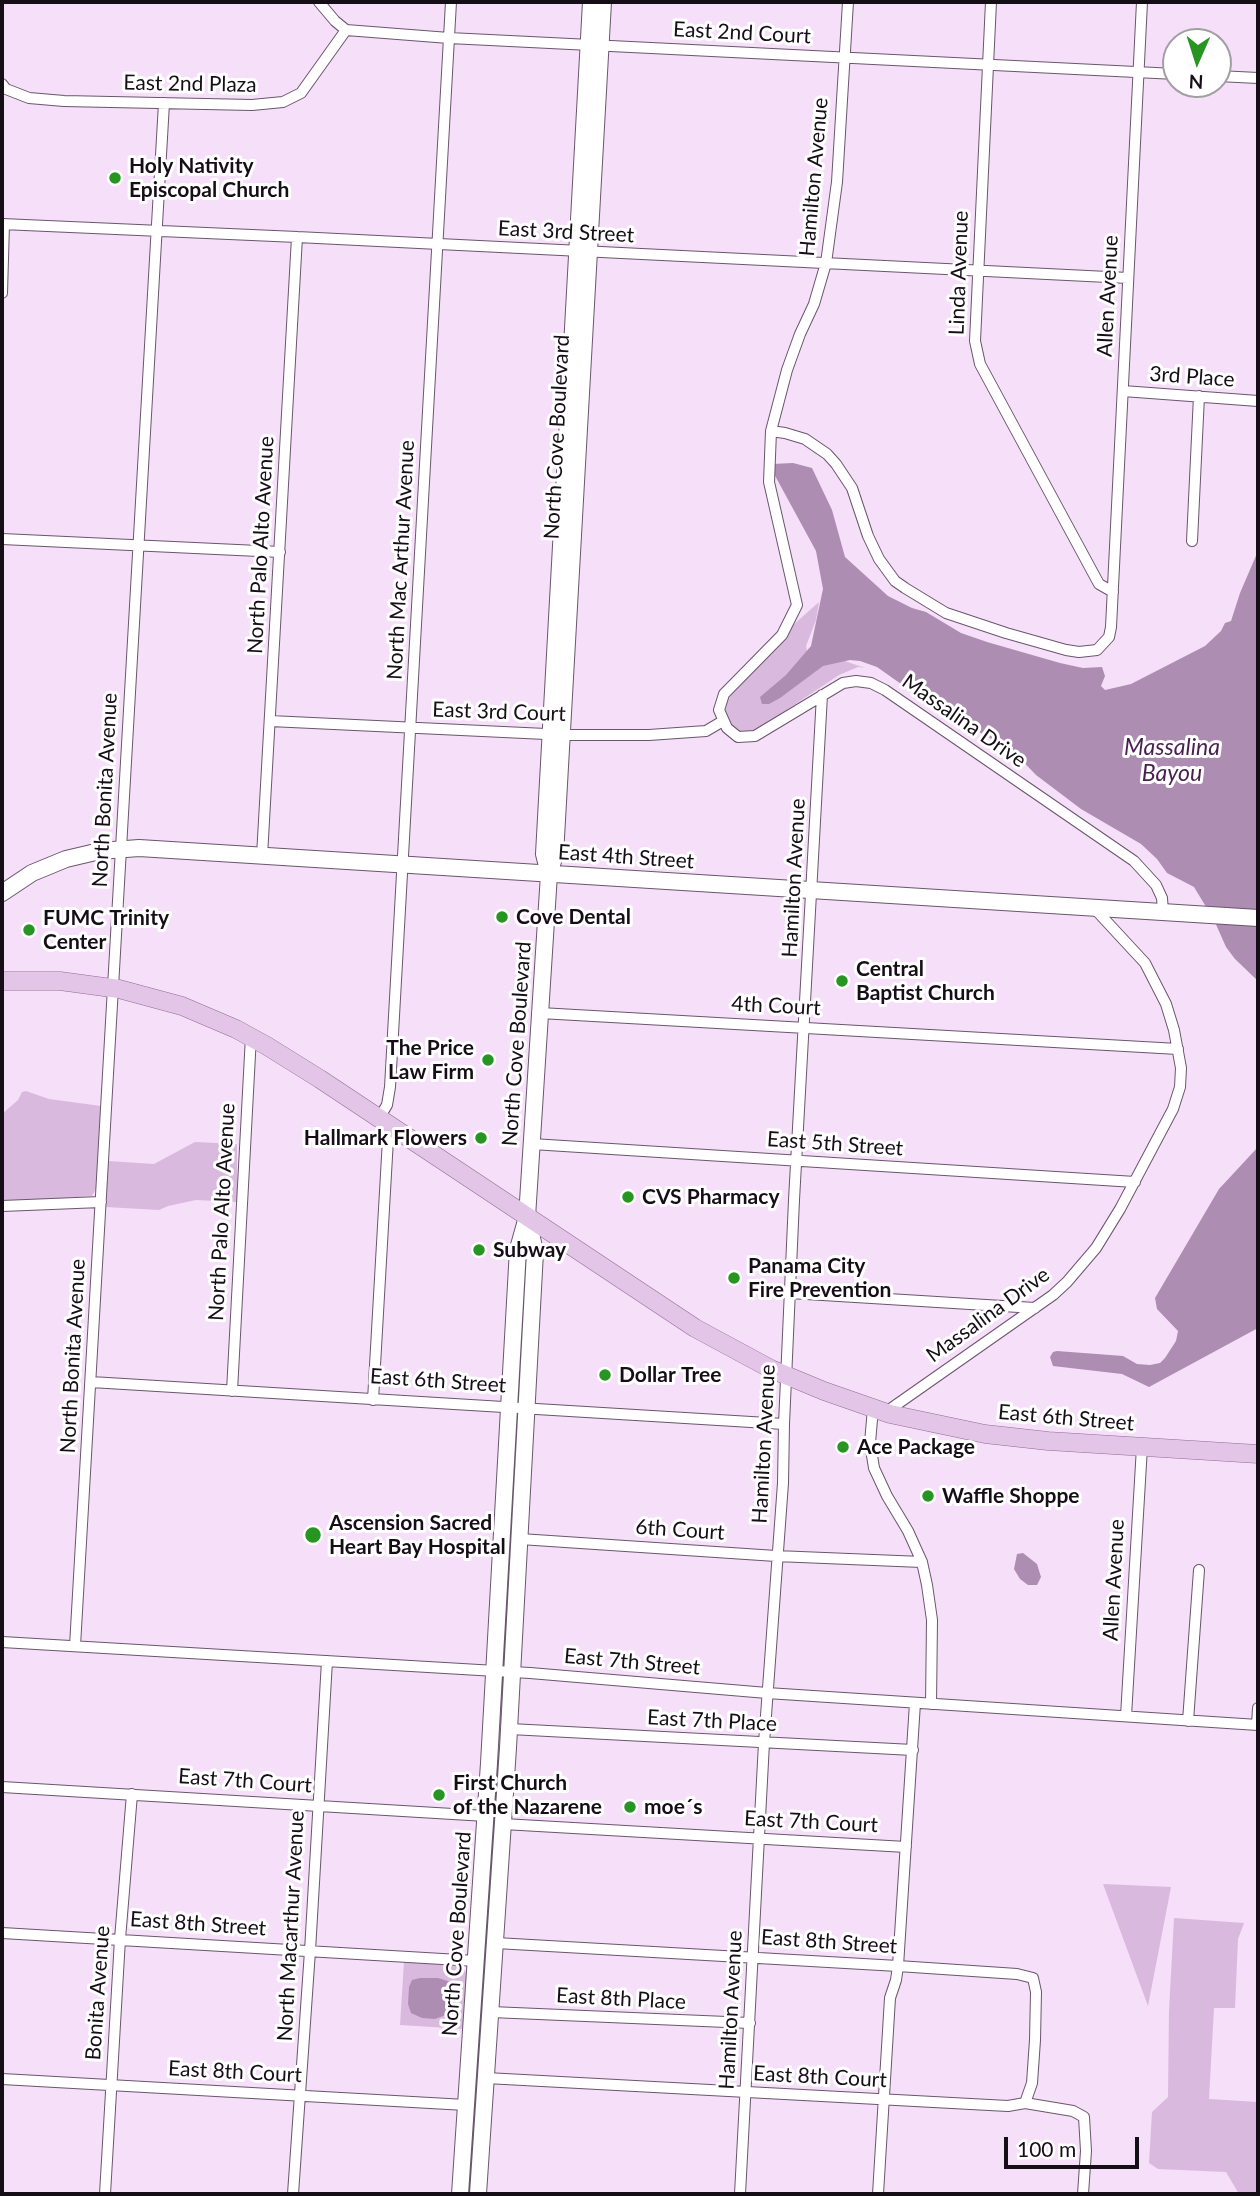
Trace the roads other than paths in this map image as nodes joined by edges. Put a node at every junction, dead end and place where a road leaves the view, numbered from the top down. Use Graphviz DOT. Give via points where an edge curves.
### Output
graph roads {
  1 [pos="319,2"];
  2 [pos="451,2"];
  3 [pos="591,2"];
  4 [pos="603,2"];
  5 [pos="848,2"];
  6 [pos="990,2"];
  7 [pos="1142,2"];
  8 [pos="346,30"];
  9 [pos="449,38"];
  10 [pos="594,45"];
  11 [pos="844,57"];
  12 [pos="987,64"];
  13 [pos="1138,72"];
  14 [pos="1162,73"];
  15 [pos="1232,77"];
  16 [pos="1258,78"];
  17 [pos="2,84"];
  18 [pos="164,103"];
  19 [pos="3,224"];
  20 [pos="157,230"];
  21 [pos="297,237"];
  22 [pos="437,244"];
  23 [pos="582,252"];
  24 [pos="826,263"];
  25 [pos="978,270"];
  26 [pos="1128,278"];
  27 [pos="2,293"];
  28 [pos="1123,391"];
  29 [pos="1199,396"];
  30 [pos="1258,401"];
  31 [pos="771,431"];
  32 [pos="2,539"];
  33 [pos="1192,541"];
  34 [pos="139,546"];
  35 [pos="280,552"];
  36 [pos="1113,592"];
  37 [pos="822,695"];
  38 [pos="270,721"];
  39 [pos="723,721"];
  40 [pos="411,727"];
  41 [pos="556,734"];
  42 [pos="121,849"];
  43 [pos="262,856"];
  44 [pos="402,865"];
  45 [pos="549,874"];
  46 [pos="813,890"];
  47 [pos="2,893"];
  48 [pos="1094,908"];
  49 [pos="1163,912"];
  50 [pos="1258,918"];
  51 [pos="2,981"];
  52 [pos="113,988"];
  53 [pos="540,1013"];
  54 [pos="805,1027"];
  55 [pos="251,1036"];
  56 [pos="1178,1049"];
  57 [pos="379,1118"];
  58 [pos="395,1129"];
  59 [pos="532,1144"];
  60 [pos="797,1161"];
  61 [pos="1135,1182"];
  62 [pos="101,1202"];
  63 [pos="2,1206"];
  64 [pos="527,1217"];
  65 [pos="790,1293"];
  66 [pos="1035,1308"];
  67 [pos="786,1376"];
  68 [pos="91,1382"];
  69 [pos="232,1391"];
  70 [pos="373,1399"];
  71 [pos="509,1408"];
  72 [pos="527,1409"];
  73 [pos="879,1410"];
  74 [pos="783,1424"];
  75 [pos="1142,1447"];
  76 [pos="1258,1454"];
  77 [pos="520,1539"];
  78 [pos="776,1556"];
  79 [pos="922,1562"];
  80 [pos="1199,1570"];
  81 [pos="2,1642"];
  82 [pos="75,1646"];
  83 [pos="327,1661"];
  84 [pos="494,1671"];
  85 [pos="513,1672"];
  86 [pos="768,1693"];
  87 [pos="915,1703"];
  88 [pos="931,1704"];
  89 [pos="1258,1708"];
  90 [pos="1126,1716"];
  91 [pos="1188,1721"];
  92 [pos="1258,1725"];
  93 [pos="510,1728"];
  94 [pos="764,1743"];
  95 [pos="912,1750"];
  96 [pos="489,1763"];
  97 [pos="2,1787"];
  98 [pos="132,1794"];
  99 [pos="317,1805"];
  100 [pos="486,1816"];
  101 [pos="503,1824"];
  102 [pos="760,1839"];
  103 [pos="906,1847"];
  104 [pos="482,1860"];
  105 [pos="2,1933"];
  106 [pos="120,1939"];
  107 [pos="496,1943"];
  108 [pos="310,1951"];
  109 [pos="753,1957"];
  110 [pos="476,1961"];
  111 [pos="898,1966"];
  112 [pos="491,2012"];
  113 [pos="750,2024"];
  114 [pos="488,2048"];
  115 [pos="486,2078"];
  116 [pos="2,2079"];
  117 [pos="111,2084"];
  118 [pos="746,2093"];
  119 [pos="300,2095"];
  120 [pos="885,2100"];
  121 [pos="1025,2103"];
  122 [pos="466,2105"];
  123 [pos="464,2136"];
  124 [pos="105,2194"];
  125 [pos="293,2194"];
  126 [pos="460,2194"];
  127 [pos="467,2194"];
  128 [pos="478,2194"];
  129 [pos="740,2194"];
  130 [pos="878,2194"];
  131 [pos="1083,2194"];
  1 -- 8 [label="street"];
  2 -- 9 [label="street, North Mac Arthur Avenue"];
  3 -- 10 [label="street, North Cove Boulevard"];
  4 -- 10 [label="street, North Cove Boulevard"];
  5 -- 11 [label="street, Hamilton Avenue"];
  6 -- 12 [label="street, Linda Avenue"];
  7 -- 13 [label="street, Allen Avenue"];
  8 -- 9 [label="street, East 2nd Court"];
  8 -- 18 [label="street, East 2nd Plaza" via="301,93 283,102"];
  9 -- 10 [label="street, East 2nd Court"];
  9 -- 22 [label="street, North Mac Arthur Avenue"];
  10 -- 11 [label="street, East 2nd Court"];
  10 -- 23 [label="street, North Cove Boulevard"];
  11 -- 12 [label="street, East 2nd Court"];
  11 -- 24 [label="street, Hamilton Avenue" via="837,182"];
  12 -- 13 [label="street, East 2nd Court"];
  12 -- 25 [label="street, Linda Avenue"];
  13 -- 14 [label="street, East 2nd Court"];
  13 -- 26 [label="street, Allen Avenue"];
  15 -- 16 [label="street"];
  17 -- 18 [label="street, East 2nd Plaza" via="29,98"];
  18 -- 20 [label="street, North Bonita Avenue"];
  19 -- 20 [label="street, East 3rd Street"];
  19 -- 27 [label="street"];
  20 -- 21 [label="street, East 3rd Street"];
  20 -- 34 [label="street, North Bonita Avenue"];
  21 -- 22 [label="street, East 3rd Street"];
  21 -- 35 [label="street, North Palo Alto Avenue"];
  22 -- 23 [label="street, East 3rd Street"];
  22 -- 40 [label="street, North Mac Arthur Avenue"];
  23 -- 24 [label="street, East 3rd Street"];
  23 -- 41 [label="street, North Cove Boulevard"];
  24 -- 25 [label="street, East 3rd Street"];
  24 -- 31 [label="street, Hamilton Avenue" via="787,370"];
  25 -- 26 [label="street, East 3rd Street"];
  25 -- 36 [label="street, Linda Avenue" via="975,341 980,364 1100,584"];
  26 -- 28 [label="street, Allen Avenue"];
  28 -- 29 [label="street, 3rd Place"];
  28 -- 36 [label="street, Allen Avenue"];
  29 -- 30 [label="street, 3rd Place"];
  29 -- 33 [label="street"];
  31 -- 36 [label="street" via="805,439 827,454 852,488 868,536 895,581 946,613 1079,652 1097,650 1109,637"];
  31 -- 39 [label="street" via="769,482 797,605 782,635 724,694 719,710"];
  32 -- 34 [label="street"];
  34 -- 35 [label="street"];
  34 -- 42 [label="street, North Bonita Avenue"];
  35 -- 38 [label="street, North Palo Alto Avenue"];
  37 -- 39 [label="street, Massalina Drive" via="755,736 738,737"];
  37 -- 46 [label="street, Hamilton Avenue"];
  37 -- 49 [label="street, Massalina Drive" via="856,681 885,690 1134,861 1156,885"];
  38 -- 40 [label="street, East 3rd Court"];
  38 -- 43 [label="street, North Palo Alto Avenue"];
  39 -- 41 [label="street, East 3rd Court" via="706,731"];
  40 -- 41 [label="street, East 3rd Court"];
  40 -- 44 [label="street, North Mac Arthur Avenue"];
  41 -- 45 [label="street, North Cove Boulevard" via="555,855"];
  42 -- 43 [label="street, East 4th Street"];
  42 -- 47 [label="street, East 4th Street" via="57,862"];
  42 -- 52 [label="street, North Bonita Avenue"];
  43 -- 44 [label="street, East 4th Street"];
  44 -- 45 [label="street, East 4th Street"];
  44 -- 57 [label="street, North Mac Arthur Avenue" via="390,1087 388,1104"];
  45 -- 46 [label="street, East 4th Street"];
  45 -- 53 [label="street, North Cove Boulevard"];
  46 -- 48 [label="street, East 4th Street"];
  46 -- 54 [label="street, Hamilton Avenue"];
  48 -- 49 [label="street, East 4th Street"];
  48 -- 56 [label="street, Massalina Drive" via="1153,974"];
  49 -- 50 [label="street, East 4th Street"];
  51 -- 52 [label="main road, East 6th Street"];
  52 -- 55 [label="main road, East 6th Street" via="182,1006"];
  52 -- 62 [label="street, North Bonita Avenue"];
  53 -- 54 [label="street, 4th Court"];
  53 -- 59 [label="street, North Cove Boulevard"];
  54 -- 56 [label="street, 4th Court"];
  54 -- 60 [label="street, Hamilton Avenue"];
  55 -- 57 [label="main road, East 6th Street"];
  55 -- 69 [label="street, North Palo Alto Avenue"];
  56 -- 61 [label="street, Massalina Drive" via="1178,1097"];
  57 -- 58 [label="main road, East 6th Street"];
  58 -- 64 [label="main road, East 6th Street"];
  58 -- 70 [label="street" via="388,1144"];
  59 -- 60 [label="street, East 5th Street"];
  59 -- 64 [label="street, North Cove Boulevard"];
  60 -- 61 [label="street, East 5th Street"];
  60 -- 65 [label="street, Hamilton Avenue"];
  61 -- 66 [label="street, Massalina Drive" via="1091,1255"];
  62 -- 63 [label="street"];
  62 -- 68 [label="street, North Bonita Avenue"];
  64 -- 67 [label="main road, East 6th Street" via="702,1332"];
  64 -- 71 [label="street, North Cove Boulevard" via="518,1250"];
  64 -- 72 [label="street, North Cove Boulevard" via="535,1252"];
  65 -- 66 [label="street"];
  65 -- 67 [label="street, Hamilton Avenue"];
  66 -- 73 [label="street, Massalina Drive"];
  67 -- 73 [label="main road, East 6th Street"];
  67 -- 74 [label="street, Hamilton Avenue"];
  68 -- 69 [label="street, East 6th Street"];
  68 -- 82 [label="street, North Bonita Avenue"];
  69 -- 70 [label="street, East 6th Street"];
  70 -- 71 [label="street, East 6th Street"];
  71 -- 72 [label="street, East 6th Street"];
  71 -- 84 [label="street, North Cove Boulevard"];
  72 -- 74 [label="street, East 6th Street"];
  72 -- 77 [label="street, North Cove Boulevard"];
  73 -- 75 [label="main road, East 6th Street" via="985,1434"];
  73 -- 79 [label="street" via="870,1443 874,1468"];
  74 -- 78 [label="street, Hamilton Avenue"];
  75 -- 76 [label="main road, East 6th Street"];
  75 -- 90 [label="street, Allen Avenue"];
  77 -- 78 [label="street, 6th Court"];
  77 -- 85 [label="street, North Cove Boulevard"];
  78 -- 79 [label="street, 6th Court"];
  78 -- 86 [label="street, Hamilton Avenue"];
  79 -- 88 [label="street" via="932,1620"];
  80 -- 91 [label="street"];
  81 -- 82 [label="street, East 7th Street"];
  82 -- 83 [label="street, East 7th Street"];
  83 -- 84 [label="street, East 7th Street"];
  83 -- 99 [label="street, North Macarthur Avenue"];
  84 -- 85 [label="street, East 7th Street"];
  84 -- 96 [label="street, North Cove Boulevard"];
  85 -- 86 [label="street, East 7th Street"];
  85 -- 93 [label="street, North Cove Boulevard"];
  86 -- 87 [label="street, East 7th Street"];
  86 -- 94 [label="street, Hamilton Avenue"];
  87 -- 88 [label="street, East 7th Street"];
  87 -- 95 [label="street"];
  88 -- 90 [label="street, East 7th Street"];
  89 -- 92 [label="street"];
  90 -- 91 [label="street, East 7th Street"];
  91 -- 92 [label="street, East 7th Street"];
  93 -- 94 [label="street, East 7th Place"];
  93 -- 101 [label="street, North Cove Boulevard"];
  94 -- 95 [label="street, East 7th Place"];
  94 -- 102 [label="street, Hamilton Avenue"];
  95 -- 103 [label="street"];
  96 -- 100 [label="street, North Cove Boulevard"];
  96 -- 101 [label="street" via="496,1810"];
  97 -- 98 [label="street, East 7th Court"];
  98 -- 99 [label="street, East 7th Court"];
  98 -- 106 [label="street, Bonita Avenue"];
  99 -- 100 [label="street, East 7th Court"];
  99 -- 108 [label="street, North Macarthur Avenue"];
  100 -- 104 [label="street, North Cove Boulevard"];
  101 -- 102 [label="street, East 7th Court"];
  101 -- 107 [label="street, North Cove Boulevard"];
  102 -- 103 [label="street, East 7th Court"];
  102 -- 109 [label="street, Hamilton Avenue"];
  103 -- 111 [label="street"];
  104 -- 107 [label="street" via="488,1881 486,1921"];
  104 -- 110 [label="street, North Cove Boulevard"];
  105 -- 106 [label="street, East 8th Street"];
  106 -- 108 [label="street, East 8th Street"];
  106 -- 117 [label="street, Bonita Avenue"];
  107 -- 109 [label="street, East 8th Street"];
  107 -- 112 [label="street, North Cove Boulevard"];
  108 -- 110 [label="street, East 8th Street"];
  108 -- 119 [label="street, North Macarthur Avenue"];
  109 -- 111 [label="street, East 8th Street"];
  109 -- 113 [label="street, Hamilton Avenue"];
  110 -- 114 [label="street" via="485,1984 483,2018"];
  110 -- 122 [label="street, North Cove Boulevard"];
  111 -- 120 [label="street" via="890,1998"];
  111 -- 121 [label="street, East 8th Street" via="1034,1978 1032,2083"];
  112 -- 113 [label="street, East 8th Place"];
  112 -- 114 [label="street, North Cove Boulevard"];
  113 -- 118 [label="street, Hamilton Avenue"];
  114 -- 115 [label="street, North Cove Boulevard"];
  115 -- 118 [label="street, East 8th Court"];
  115 -- 128 [label="street, North Cove Boulevard"];
  116 -- 117 [label="street, East 8th Court"];
  117 -- 119 [label="street, East 8th Court"];
  117 -- 124 [label="street, Bonita Avenue"];
  118 -- 120 [label="street, East 8th Court"];
  118 -- 129 [label="street, Hamilton Avenue"];
  119 -- 122 [label="street, East 8th Court"];
  119 -- 125 [label="street, North Macarthur Avenue"];
  120 -- 121 [label="street, East 8th Court"];
  120 -- 130 [label="street"];
  121 -- 131 [label="street, East 8th Court" via="1084,2117"];
  122 -- 123 [label="street, North Cove Boulevard"];
  123 -- 126 [label="street, North Cove Boulevard"];
  123 -- 127 [label="street" via="470,2160"];
}
